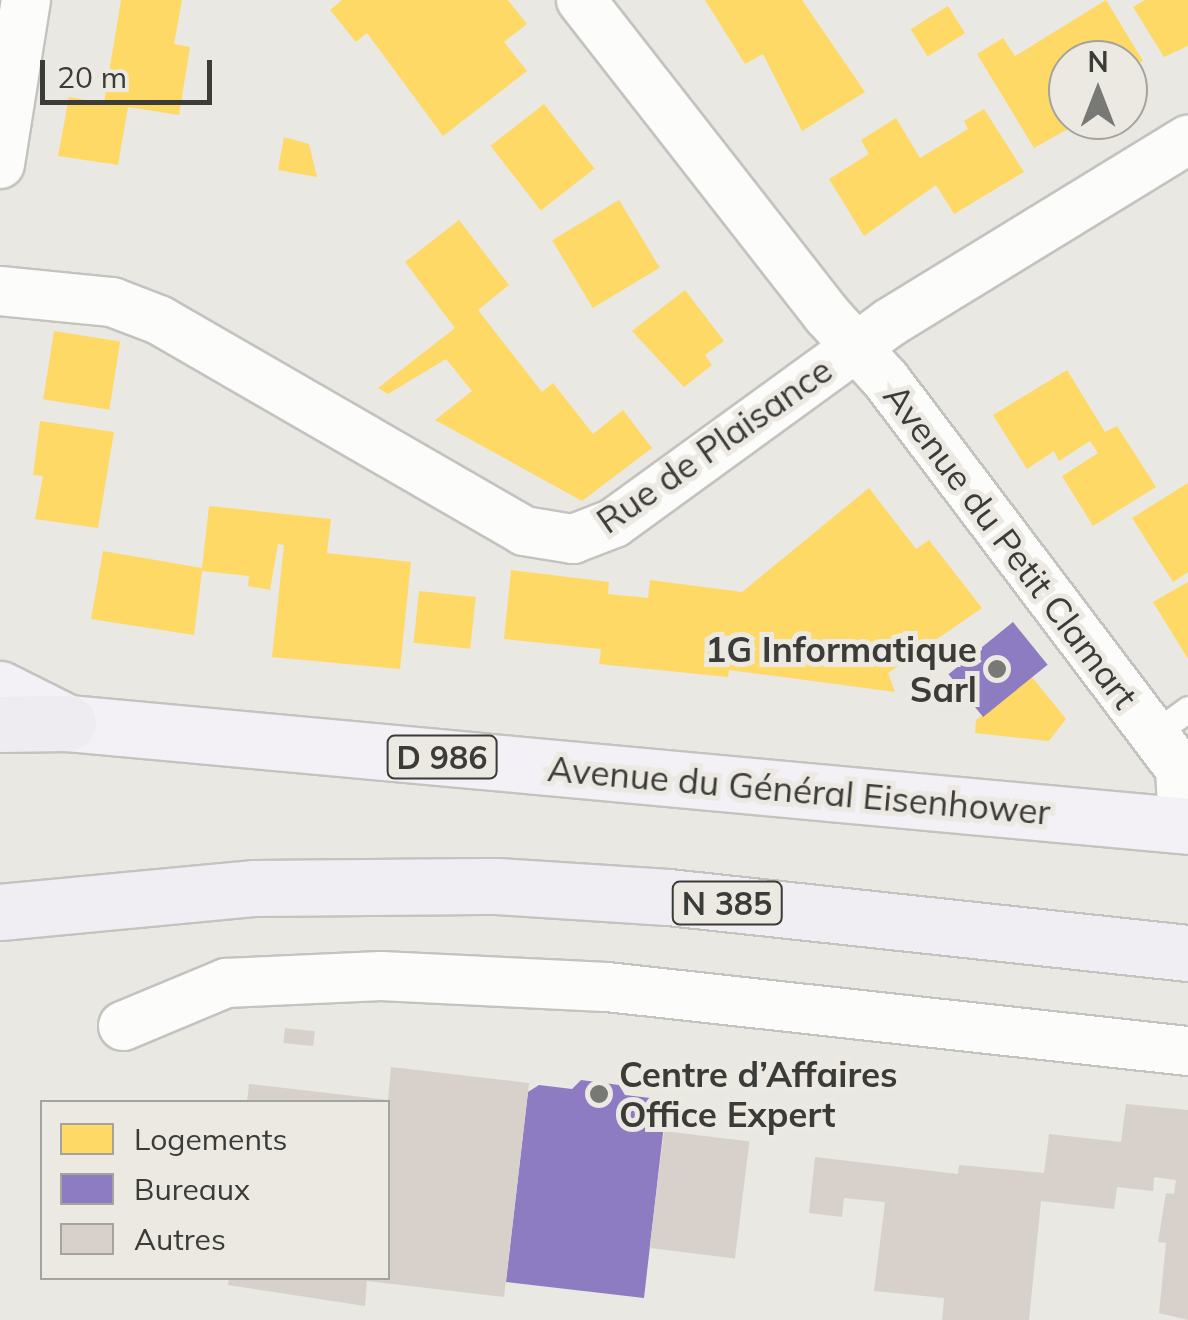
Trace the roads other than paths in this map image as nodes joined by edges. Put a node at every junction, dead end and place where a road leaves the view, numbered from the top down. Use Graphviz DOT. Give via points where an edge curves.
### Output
graph roads {
  1 [pos="26,0"];
  2 [pos="581,0"];
  3 [pos="1188,140"];
  4 [pos="0,164"];
  5 [pos="0,291"];
  6 [pos="856,347"];
  7 [pos="0,689"];
  8 [pos="1171,721"];
  9 [pos="68,723"];
  10 [pos="0,724"];
  11 [pos="1185,825"];
  12 [pos="15,900"];
  13 [pos="1188,953"];
  14 [pos="123,1026"];
  15 [pos="1188,1051"];
  1 -- 4 [label="street"];
  2 -- 6 [label="street, Avenue du Petit Clamart"];
  3 -- 6 [label="street, Rue de Plaisance"];
  5 -- 6 [label="street, Rue de Plaisance" via="112,302 159,320 524,531 573,539 614,524"];
  6 -- 8 [label="street, Avenue du Petit Clamart"];
  7 -- 9 [label="main road, Avenue du Général Eisenhower / D 986"];
  8 -- 11 [label="street, Avenue du Petit Clamart"];
  9 -- 10 [label="highway"];
  9 -- 11 [label="main road, Avenue du Général Eisenhower / D 986"];
  12 -- 13 [label="highway, N 385" via="255,888 498,886 668,897"];
  14 -- 15 [label="street" via="226,984 381,976 607,987"];
}
